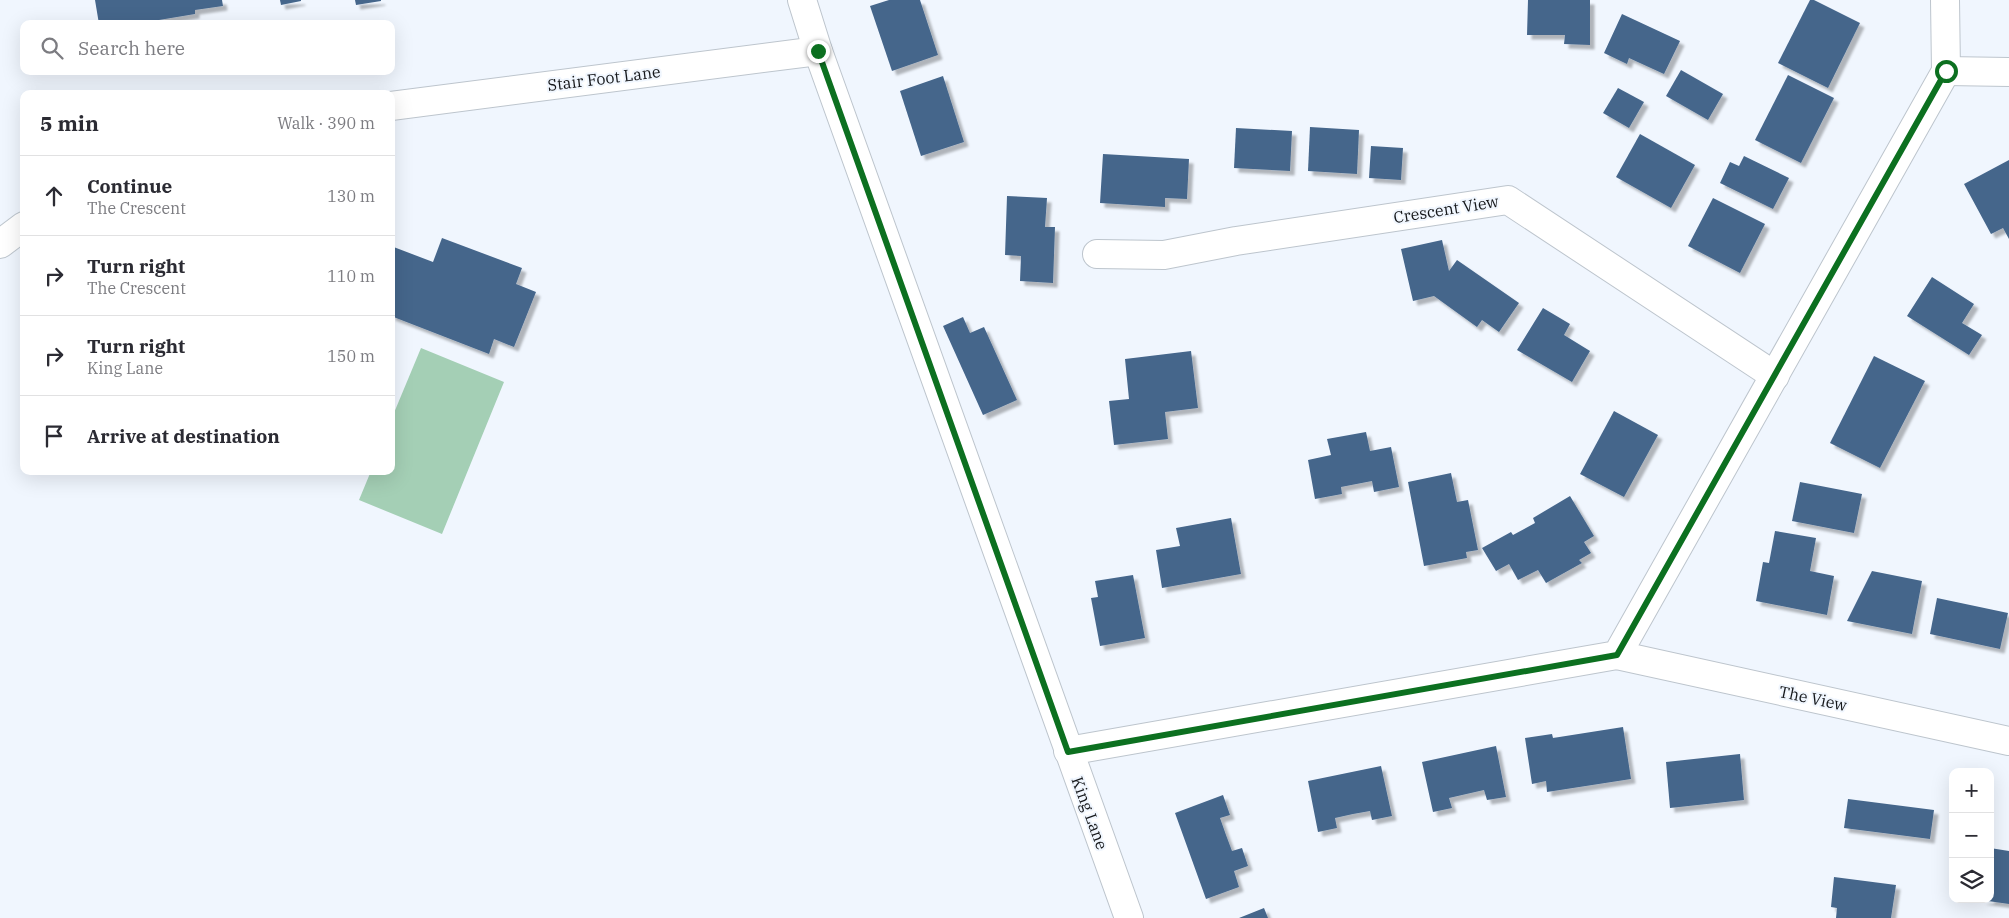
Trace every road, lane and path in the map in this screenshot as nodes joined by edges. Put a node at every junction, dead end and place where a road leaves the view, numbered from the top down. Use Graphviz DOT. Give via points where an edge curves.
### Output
graph roads {
  1 [pos="802,0"];
  2 [pos="1945,0"];
  3 [pos="818,51"];
  4 [pos="1946,71"];
  5 [pos="2009,72"];
  6 [pos="395,105"];
  7 [pos="20,229"];
  8 [pos="0,244"];
  9 [pos="1097,254"];
  10 [pos="1775,376"];
  11 [pos="1617,655"];
  12 [pos="2009,741"];
  13 [pos="1068,752"];
  14 [pos="1129,918"];
  1 -- 3 [label="street, King Lane"];
  2 -- 4 [label="street"];
  3 -- 6 [label="street, Stair Foot Lane"];
  3 -- 13 [label="street, King Lane"];
  4 -- 5 [label="street"];
  4 -- 10 [label="street"];
  7 -- 8 [label="street"];
  9 -- 10 [label="street, Crescent View" via="1164,255 1508,200"];
  10 -- 11 [label="street"];
  11 -- 12 [label="street, The View"];
  11 -- 13 [label="street"];
  13 -- 14 [label="street, King Lane"];
}
